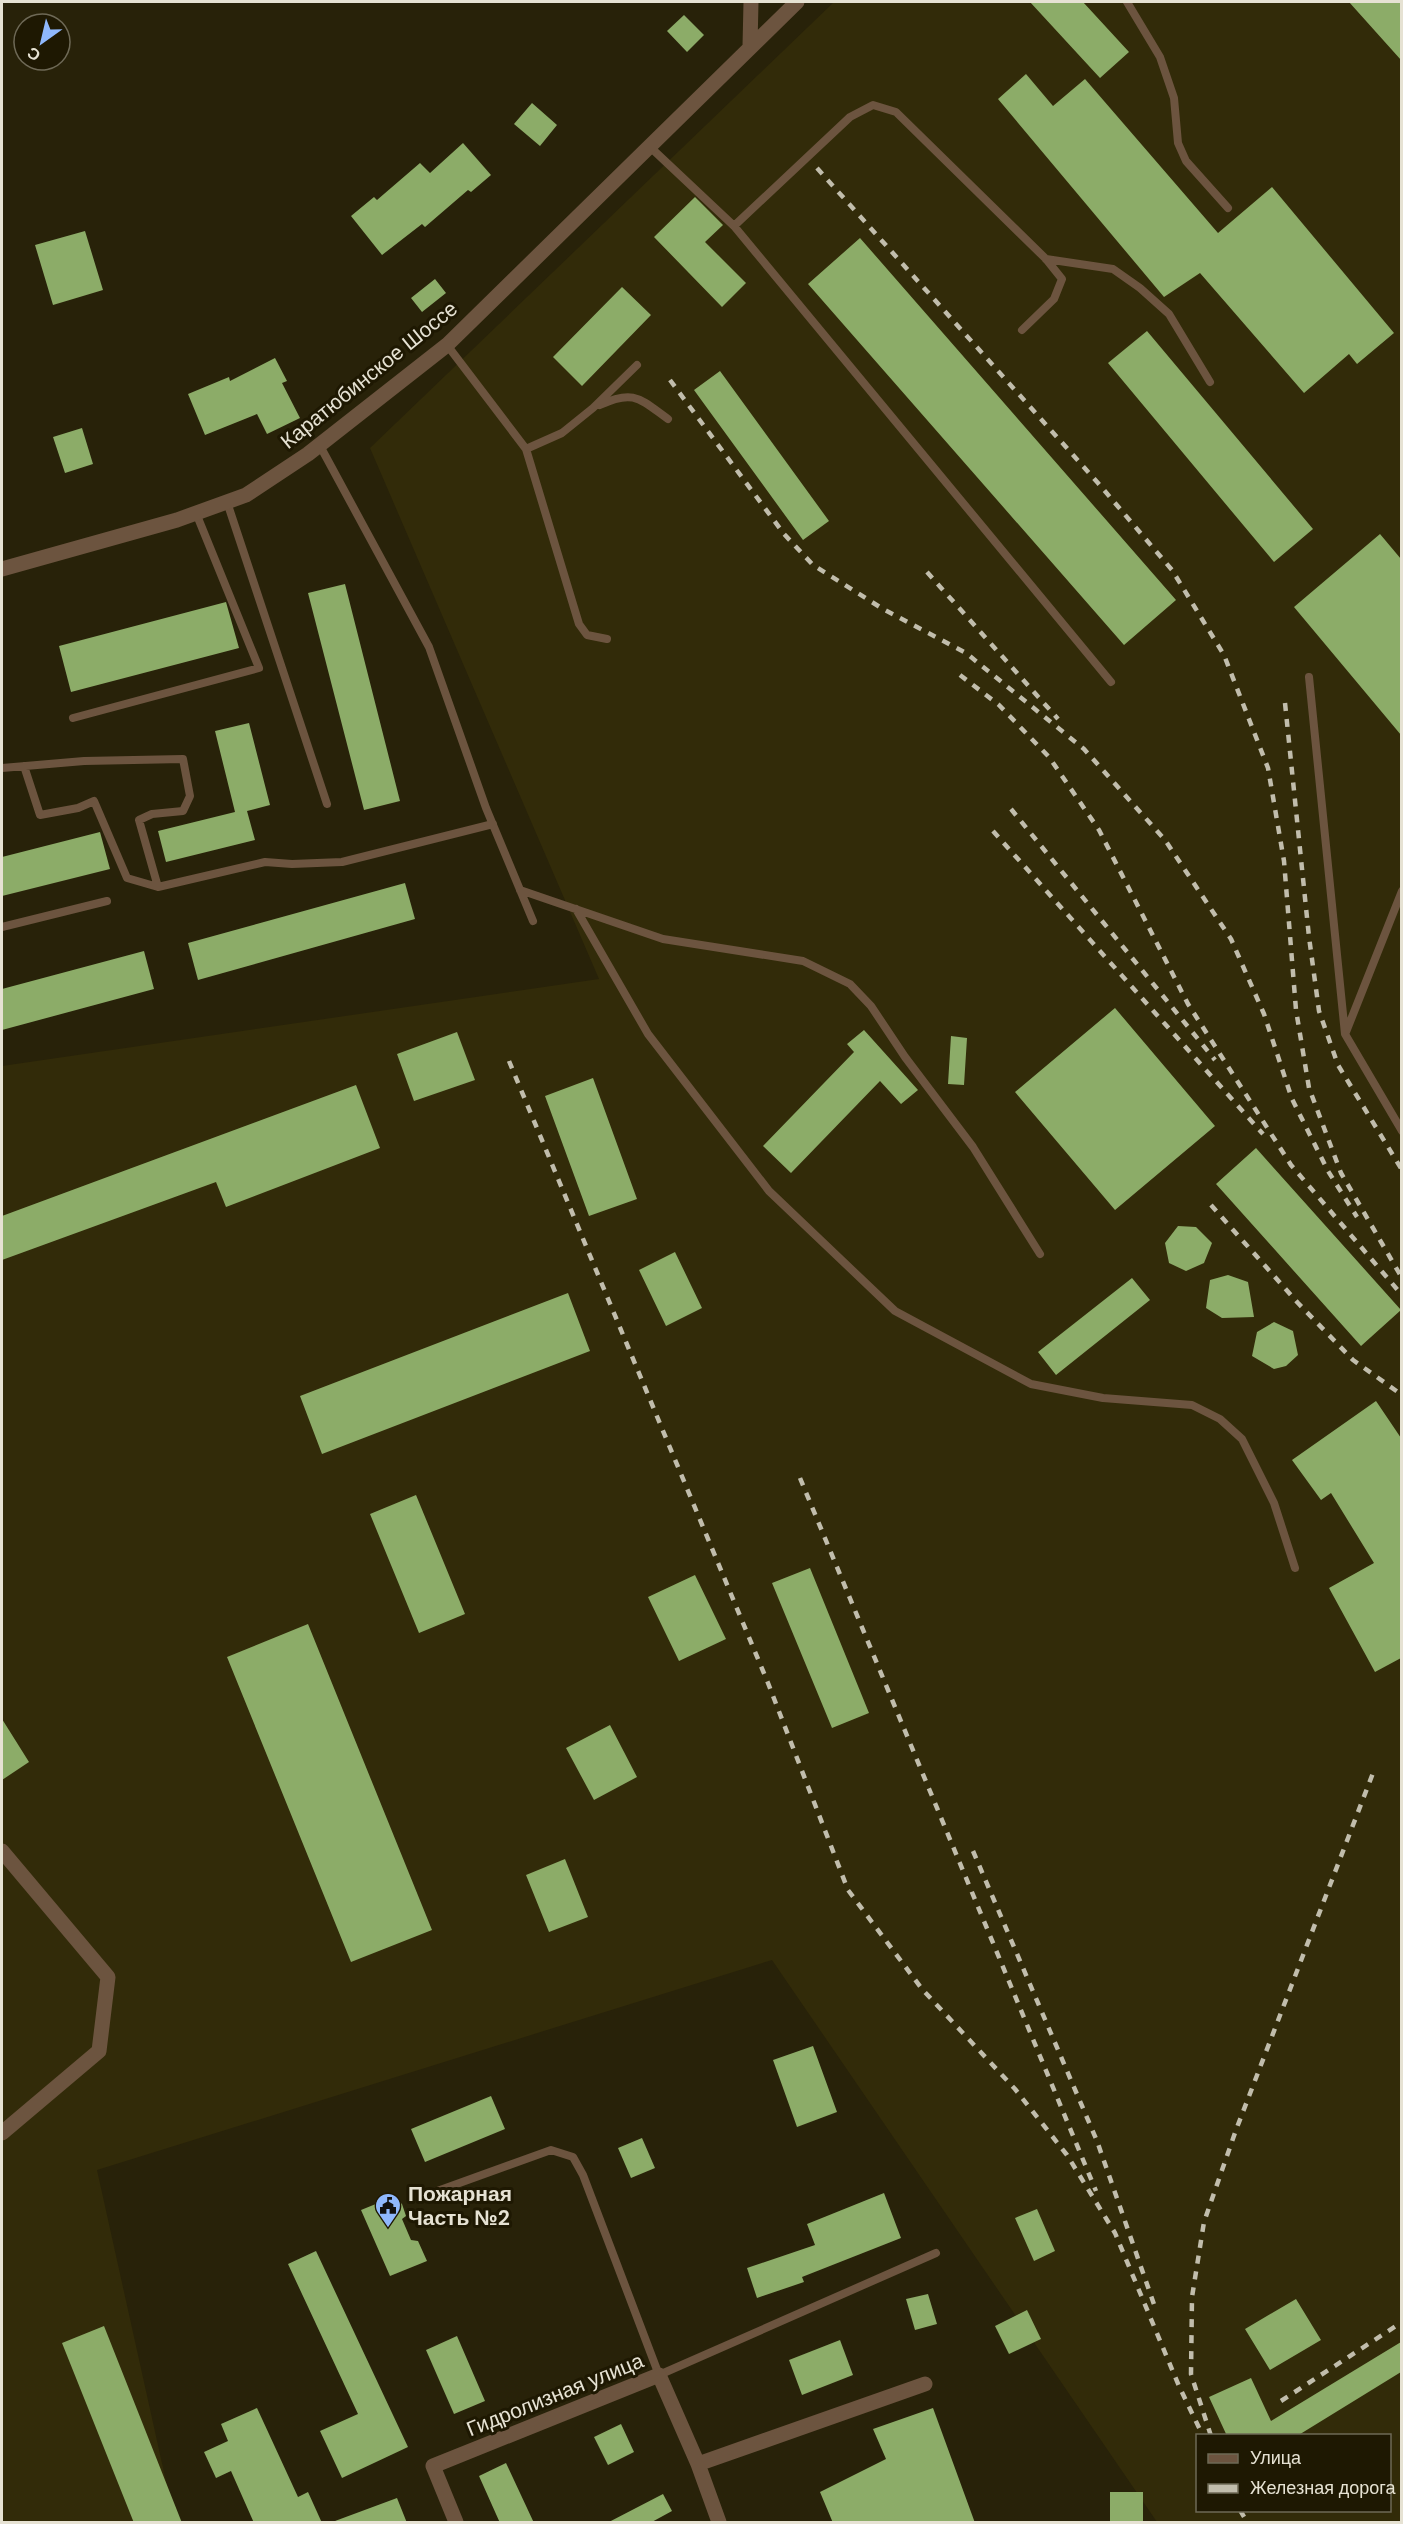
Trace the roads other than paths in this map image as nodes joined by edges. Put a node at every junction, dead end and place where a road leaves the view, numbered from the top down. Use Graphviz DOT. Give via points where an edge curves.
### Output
graph roads {
  1 [pos="751,2"];
  2 [pos="797,2"];
  3 [pos="1127,2"];
  4 [pos="750,46"];
  5 [pos="649,146"];
  6 [pos="1228,208"];
  7 [pos="734,226"];
  8 [pos="1046,259"];
  9 [pos="1022,330"];
  10 [pos="447,345"];
  11 [pos="637,365"];
  12 [pos="1210,382"];
  13 [pos="593,408"];
  14 [pos="668,419"];
  15 [pos="320,444"];
  16 [pos="526,449"];
  17 [pos="227,502"];
  18 [pos="196,513"];
  19 [pos="2,569"];
  20 [pos="608,639"];
  21 [pos="1309,677"];
  22 [pos="1111,682"];
  23 [pos="73,718"];
  24 [pos="24,766"];
  25 [pos="2,768"];
  26 [pos="327,804"];
  27 [pos="493,825"];
  28 [pos="158,887"];
  29 [pos="520,890"];
  30 [pos="1401,891"];
  31 [pos="107,901"];
  32 [pos="576,909"];
  33 [pos="534,921"];
  34 [pos="2,927"];
  35 [pos="1345,1034"];
  36 [pos="1401,1131"];
  37 [pos="1040,1254"];
  38 [pos="1295,1568"];
  39 [pos="2,1851"];
  40 [pos="2,2133"];
  41 [pos="429,2194"];
  42 [pos="936,2253"];
  43 [pos="659,2374"];
  44 [pos="925,2384"];
  45 [pos="698,2464"];
  46 [pos="456,2523"];
  47 [pos="719,2523"];
  1 -- 4 [label="street"];
  2 -- 4 [label="street, Каратюбинское Шоссе"];
  3 -- 6 [label="lane" via="1160,57 1174,99 1178,143 1186,161"];
  4 -- 5 [label="street, Каратюбинское Шоссе"];
  5 -- 7 [label="lane"];
  5 -- 10 [label="street, Каратюбинское Шоссе"];
  7 -- 8 [label="lane" via="850,117 873,105 896,112"];
  7 -- 22 [label="lane"];
  8 -- 9 [label="lane" via="1062,279 1054,299"];
  8 -- 12 [label="lane" via="1113,269 1140,288 1169,314"];
  10 -- 15 [label="street, Каратюбинское Шоссе"];
  10 -- 16 [label="lane"];
  11 -- 13 [label="lane"];
  13 -- 14 [label="lane" via="615,398 636,397"];
  13 -- 16 [label="lane" via="562,433"];
  15 -- 17 [label="street, Каратюбинское Шоссе" via="246,495"];
  15 -- 27 [label="lane" via="429,647"];
  16 -- 20 [label="lane" via="579,624 587,635"];
  17 -- 18 [label="street, Каратюбинское Шоссе"];
  17 -- 26 [label="lane"];
  18 -- 19 [label="street, Каратюбинское Шоссе"];
  18 -- 23 [label="lane" via="259,668"];
  21 -- 35 [label="lane"];
  24 -- 25 [label="lane"];
  24 -- 28 [label="lane" via="40,815 94,801 127,878"];
  24 -- 28 [label="lane" via="183,759 190,796 183,811 152,814 139,820"];
  27 -- 28 [label="lane" via="342,862 265,862"];
  27 -- 29 [label="lane"];
  29 -- 32 [label="lane"];
  29 -- 33 [label="lane"];
  30 -- 35 [label="lane"];
  31 -- 34 [label="lane"];
  32 -- 37 [label="lane" via="663,939 803,961 850,984 871,1006 973,1147"];
  32 -- 38 [label="lane" via="648,1034 769,1191 894,1311 1031,1384 1103,1398 1192,1405 1220,1419 1242,1439 1274,1503"];
  35 -- 36 [label="lane"];
  39 -- 40 [label="street" via="108,1977 99,2051"];
  41 -- 43 [label="lane" via="551,2150 573,2157"];
  42 -- 43 [label="lane"];
  43 -- 45 [label="street, Гидролизная улица"];
  43 -- 46 [label="street, Гидролизная улица" via="433,2466"];
  44 -- 45 [label="street"];
  45 -- 47 [label="street, Гидролизная улица"];
}
